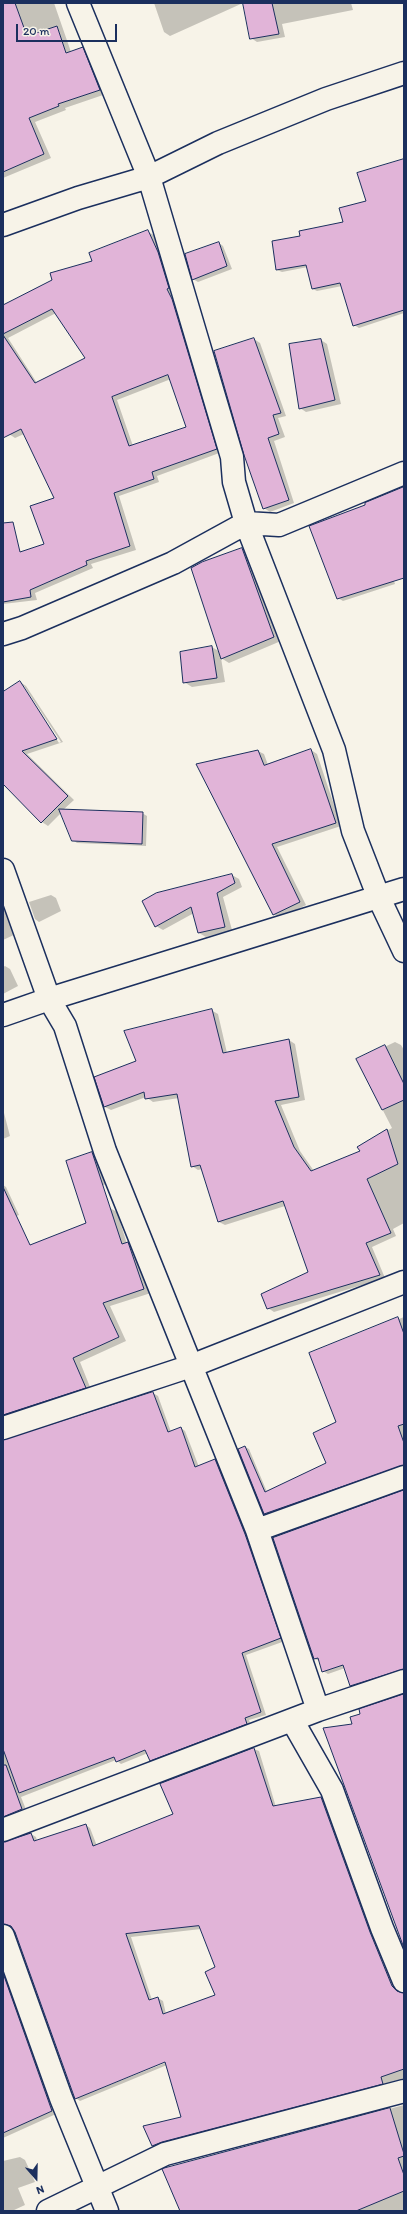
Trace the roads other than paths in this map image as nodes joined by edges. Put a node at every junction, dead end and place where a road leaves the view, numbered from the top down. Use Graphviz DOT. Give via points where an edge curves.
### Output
graph roads {
  1 [pos="78,3"];
  2 [pos="404,72"];
  3 [pos="149,177"];
  4 [pos="3,225"];
  5 [pos="404,473"];
  6 [pos="246,523"];
  7 [pos="3,634"];
  8 [pos="3,870"];
  9 [pos="404,889"];
  10 [pos="379,898"];
  11 [pos="404,951"];
  12 [pos="49,999"];
  13 [pos="3,1015"];
  14 [pos="404,1282"];
  15 [pos="191,1366"];
  16 [pos="3,1428"];
  17 [pos="404,1477"];
  18 [pos="257,1530"];
  19 [pos="404,1681"];
  20 [pos="318,1710"];
  21 [pos="292,1720"];
  22 [pos="3,1830"];
  23 [pos="3,1936"];
  24 [pos="404,1981"];
  25 [pos="404,2091"];
  26 [pos="99,2187"];
  27 [pos="48,2211"];
  28 [pos="107,2211"];
  1 -- 3 [label="street"];
  2 -- 3 [label="street" via="326,99 218,143"];
  3 -- 4 [label="street" via="78,198"];
  3 -- 6 [label="street" via="232,457 234,482"];
  5 -- 6 [label="street" via="279,525"];
  6 -- 7 [label="street" via="173,563"];
  6 -- 10 [label="street" via="334,750 353,831"];
  8 -- 12 [label="street"];
  9 -- 10 [label="street"];
  10 -- 11 [label="street"];
  10 -- 12 [label="street"];
  12 -- 13 [label="street"];
  12 -- 15 [label="street" via="65,1026 105,1151"];
  14 -- 15 [label="street"];
  15 -- 16 [label="street"];
  15 -- 18 [label="street"];
  17 -- 18 [label="street"];
  18 -- 20 [label="street"];
  19 -- 20 [label="street"];
  20 -- 21 [label="street"];
  21 -- 22 [label="street"];
  21 -- 24 [label="street" via="332,1790"];
  23 -- 26 [label="street" via="61,2098"];
  25 -- 26 [label="street" via="165,2154"];
  26 -- 27 [label="street"];
  26 -- 28 [label="street"];
}
